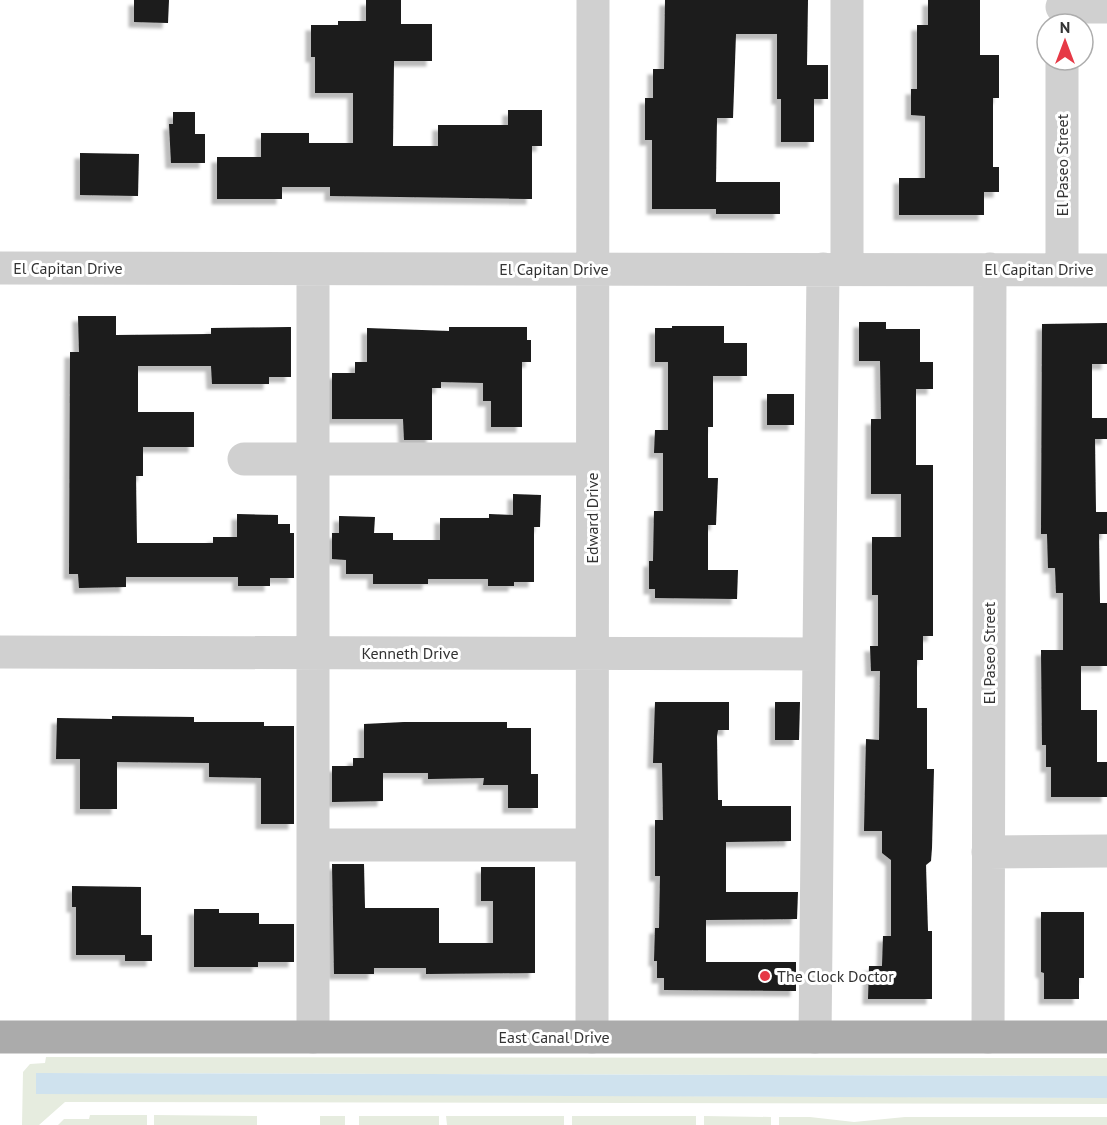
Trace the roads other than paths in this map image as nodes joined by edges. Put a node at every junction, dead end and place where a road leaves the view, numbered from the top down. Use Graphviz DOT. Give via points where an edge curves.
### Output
graph roads {
  1 [pos="593,0"];
  2 [pos="847,0"];
  3 [pos="1107,6"];
  4 [pos="1062,10"];
  5 [pos="1062,72"];
  6 [pos="0,268"];
  7 [pos="313,269"];
  8 [pos="593,269"];
  9 [pos="835,269"];
  10 [pos="990,269"];
  11 [pos="1062,270"];
  12 [pos="1107,270"];
  13 [pos="244,459"];
  14 [pos="313,459"];
  15 [pos="592,459"];
  16 [pos="0,652"];
  17 [pos="313,653"];
  18 [pos="592,654"];
  19 [pos="819,654"];
  20 [pos="313,845"];
  21 [pos="592,845"];
  22 [pos="988,852"];
  23 [pos="1107,852"];
  24 [pos="0,1037"];
  25 [pos="313,1037"];
  26 [pos="591,1037"];
  27 [pos="815,1037"];
  28 [pos="988,1037"];
  29 [pos="1107,1037"];
  1 -- 8 [label="street, Edward Drive"];
  2 -- 9 [label="street"];
  3 -- 4 [label="street"];
  5 -- 11 [label="street, El Paseo Street"];
  6 -- 7 [label="street, El Capitan Drive"];
  7 -- 8 [label="street, El Capitan Drive"];
  7 -- 14 [label="street"];
  8 -- 9 [label="street, El Capitan Drive"];
  8 -- 15 [label="street, Edward Drive"];
  9 -- 10 [label="street, El Capitan Drive"];
  9 -- 19 [label="street"];
  10 -- 11 [label="street, El Capitan Drive"];
  10 -- 22 [label="street, El Paseo Street"];
  11 -- 12 [label="street, El Capitan Drive"];
  13 -- 14 [label="street"];
  14 -- 15 [label="street"];
  14 -- 17 [label="street"];
  15 -- 18 [label="street, Edward Drive"];
  16 -- 17 [label="street, Kenneth Drive"];
  17 -- 18 [label="street, Kenneth Drive"];
  17 -- 20 [label="street"];
  18 -- 19 [label="street, Kenneth Drive"];
  18 -- 21 [label="street, Edward Drive"];
  19 -- 27 [label="street"];
  20 -- 21 [label="street"];
  20 -- 25 [label="street"];
  21 -- 26 [label="street, Edward Drive"];
  22 -- 23 [label="street"];
  22 -- 28 [label="street, El Paseo Street"];
  24 -- 25 [label="main road, East Canal Drive"];
  25 -- 26 [label="main road, East Canal Drive"];
  26 -- 27 [label="main road, East Canal Drive"];
  27 -- 28 [label="main road, East Canal Drive"];
  28 -- 29 [label="main road, East Canal Drive"];
}
